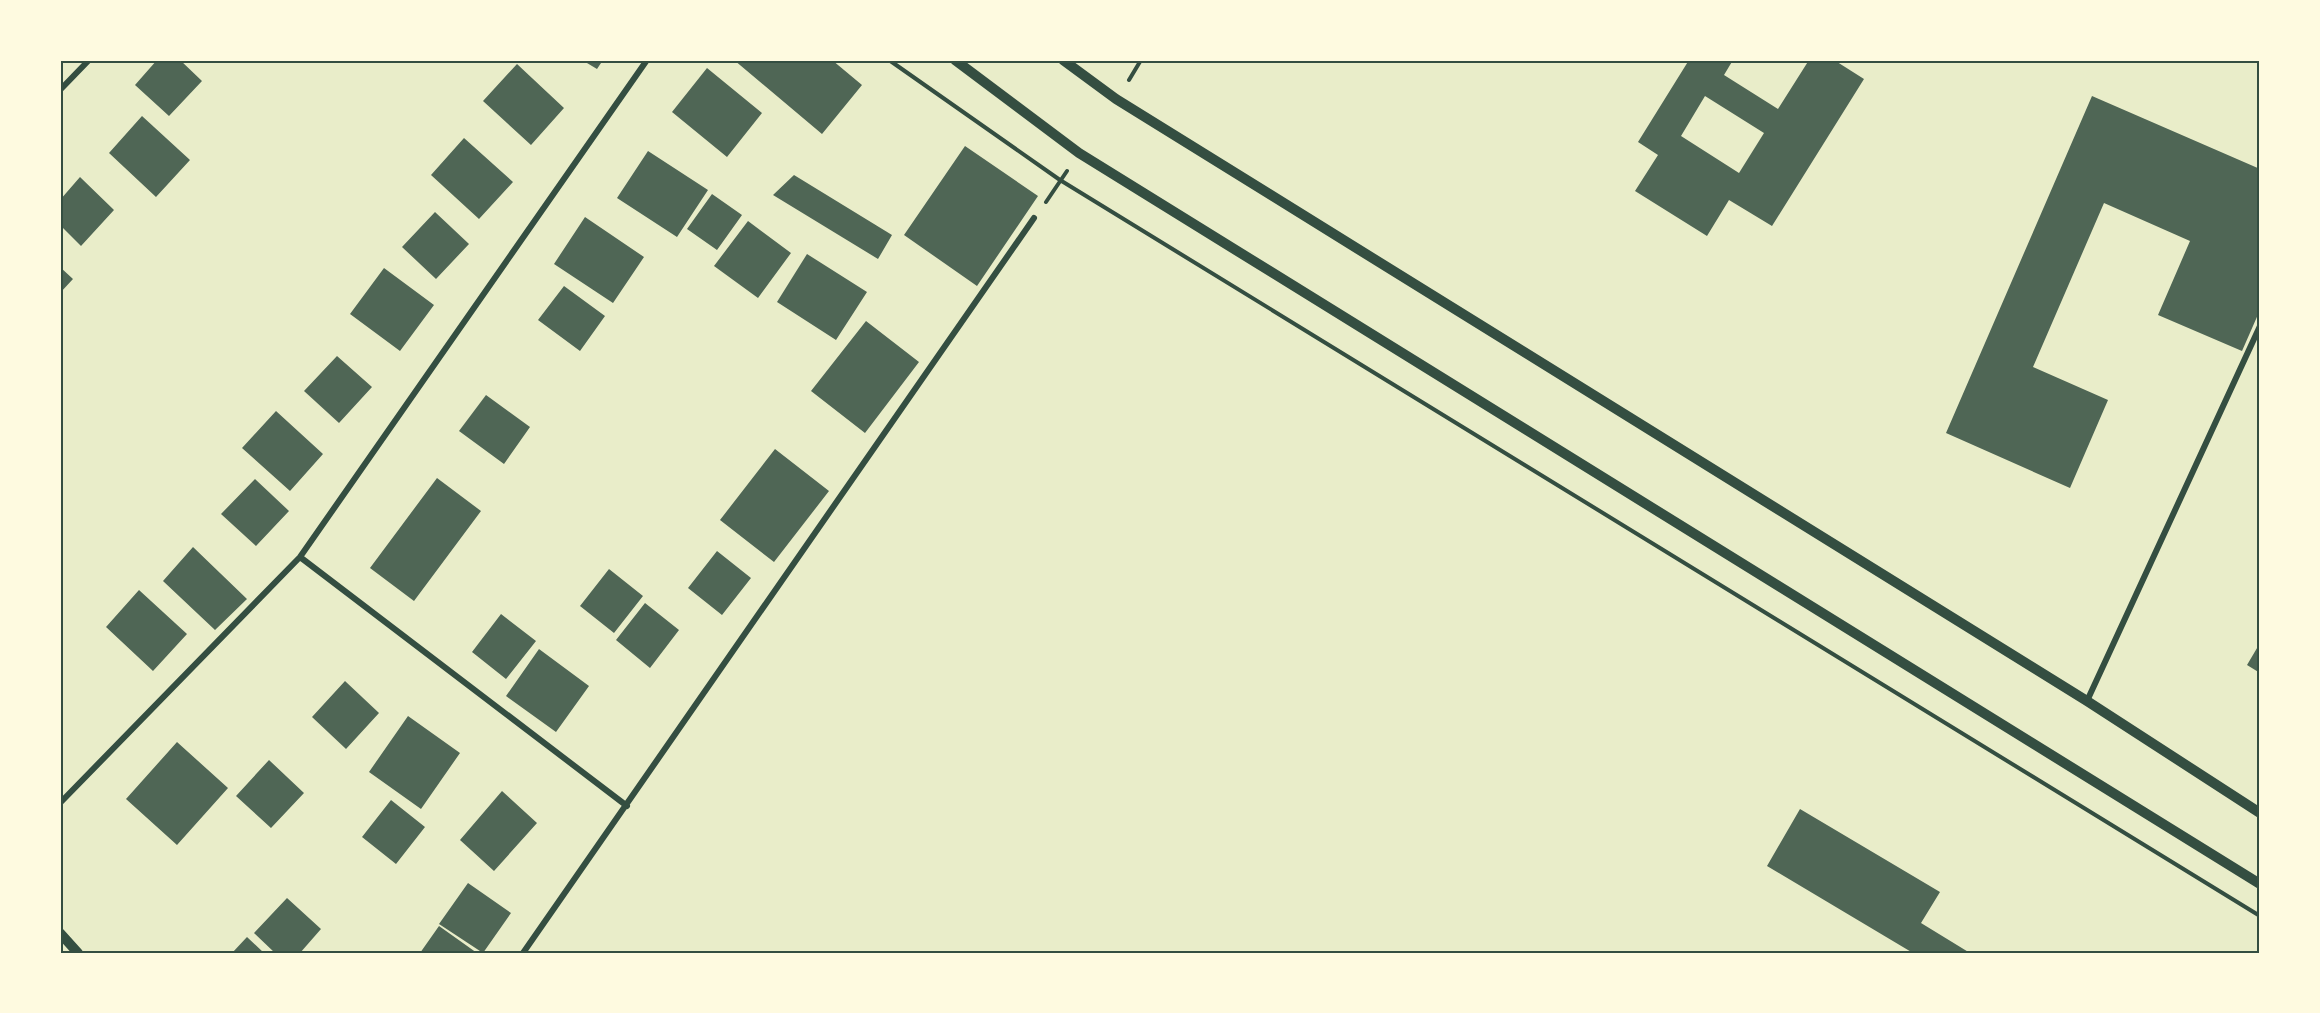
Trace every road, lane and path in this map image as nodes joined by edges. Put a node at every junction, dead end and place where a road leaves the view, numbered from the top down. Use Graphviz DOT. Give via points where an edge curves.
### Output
graph roads {
  1 [pos="89,60"];
  2 [pos="647,60"];
  3 [pos="889,60"];
  4 [pos="955,60"];
  5 [pos="1063,60"];
  6 [pos="60,90"];
  7 [pos="1079,153"];
  8 [pos="1060,180"];
  9 [pos="1034,218"];
  10 [pos="2260,326"];
  11 [pos="300,557"];
  12 [pos="2087,701"];
  13 [pos="60,803"];
  14 [pos="627,806"];
  15 [pos="2260,813"];
  16 [pos="2260,884"];
  17 [pos="2260,915"];
  18 [pos="60,933"];
  19 [pos="78,953"];
  20 [pos="523,953"];
  1 -- 6 [label="street"];
  2 -- 11 [label="street"];
  3 -- 8 [label="path"];
  4 -- 7 [label="street"];
  5 -- 12 [label="street" via="1116,99"];
  7 -- 8 [label="path"];
  7 -- 16 [label="street"];
  8 -- 9 [label="path"];
  8 -- 17 [label="path"];
  9 -- 14 [label="street"];
  10 -- 12 [label="street"];
  11 -- 13 [label="street"];
  11 -- 14 [label="street"];
  12 -- 15 [label="street"];
  14 -- 20 [label="street"];
  18 -- 19 [label="street"];
}
